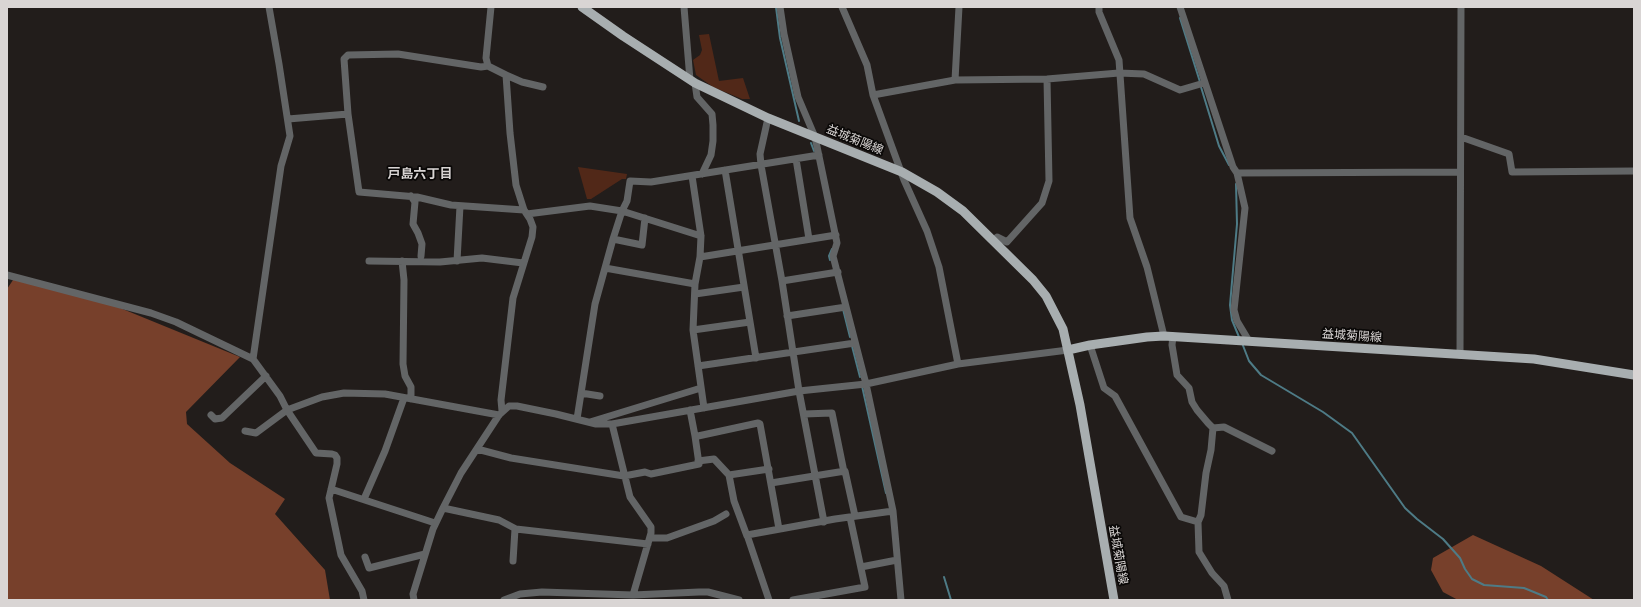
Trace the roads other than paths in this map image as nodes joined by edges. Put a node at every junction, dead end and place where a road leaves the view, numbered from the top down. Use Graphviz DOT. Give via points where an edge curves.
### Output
graph roads {
  1 [pos="269,7"];
  2 [pos="491,7"];
  3 [pos="582,7"];
  4 [pos="684,7"];
  5 [pos="780,7"];
  6 [pos="842,7"];
  7 [pos="959,7"];
  8 [pos="1099,7"];
  9 [pos="1180,7"];
  10 [pos="1461,7"];
  11 [pos="488,66"];
  12 [pos="1119,73"];
  13 [pos="506,75"];
  14 [pos="1047,79"];
  15 [pos="955,80"];
  16 [pos="693,81"];
  17 [pos="1201,84"];
  18 [pos="543,87"];
  19 [pos="873,95"];
  20 [pos="348,114"];
  21 [pos="768,118"];
  22 [pos="288,119"];
  23 [pos="816,137"];
  24 [pos="1461,137"];
  25 [pos="819,155"];
  26 [pos="796,159"];
  27 [pos="761,165"];
  28 [pos="725,170"];
  29 [pos="1634,171"];
  30 [pos="902,172"];
  31 [pos="1460,172"];
  32 [pos="1237,173"];
  33 [pos="702,174"];
  34 [pos="692,176"];
  35 [pos="411,196"];
  36 [pos="460,206"];
  37 [pos="622,211"];
  38 [pos="525,212"];
  39 [pos="645,218"];
  40 [pos="836,235"];
  41 [pos="701,236"];
  42 [pos="809,239"];
  43 [pos="613,240"];
  44 [pos="994,241"];
  45 [pos="775,244"];
  46 [pos="738,250"];
  47 [pos="422,256"];
  48 [pos="700,257"];
  49 [pos="369,261"];
  50 [pos="402,261"];
  51 [pos="457,261"];
  52 [pos="523,263"];
  53 [pos="605,268"];
  54 [pos="838,272"];
  55 [pos="7,275"];
  56 [pos="782,281"];
  57 [pos="695,284"];
  58 [pos="744,287"];
  59 [pos="695,294"];
  60 [pos="846,307"];
  61 [pos="787,316"];
  62 [pos="750,322"];
  63 [pos="693,330"];
  64 [pos="1169,336"];
  65 [pos="1247,341"];
  66 [pos="855,343"];
  67 [pos="1090,345"];
  68 [pos="1068,350"];
  69 [pos="793,352"];
  70 [pos="1460,355"];
  71 [pos="756,358"];
  72 [pos="253,359"];
  73 [pos="958,364"];
  74 [pos="698,366"];
  75 [pos="1634,375"];
  76 [pos="266,376"];
  77 [pos="866,384"];
  78 [pos="702,388"];
  79 [pos="799,391"];
  80 [pos="581,393"];
  81 [pos="600,396"];
  82 [pos="408,398"];
  83 [pos="704,408"];
  84 [pos="287,410"];
  85 [pos="690,410"];
  86 [pos="501,413"];
  87 [pos="804,414"];
  88 [pos="211,415"];
  89 [pos="577,419"];
  90 [pos="588,422"];
  91 [pos="612,424"];
  92 [pos="1213,428"];
  93 [pos="245,431"];
  94 [pos="696,436"];
  95 [pos="477,449"];
  96 [pos="1272,451"];
  97 [pos="698,461"];
  98 [pos="768,469"];
  99 [pos="844,472"];
  100 [pos="730,475"];
  101 [pos="624,476"];
  102 [pos="815,476"];
  103 [pos="771,483"];
  104 [pos="331,489"];
  105 [pos="364,499"];
  106 [pos="443,508"];
  107 [pos="893,511"];
  108 [pos="726,514"];
  109 [pos="852,517"];
  110 [pos="824,522"];
  111 [pos="1198,522"];
  112 [pos="435,523"];
  113 [pos="515,529"];
  114 [pos="779,529"];
  115 [pos="747,536"];
  116 [pos="649,541"];
  117 [pos="425,554"];
  118 [pos="365,557"];
  119 [pos="897,560"];
  120 [pos="513,561"];
  121 [pos="861,567"];
  122 [pos="583,596"];
  123 [pos="629,596"];
  124 [pos="364,600"];
  125 [pos="414,600"];
  126 [pos="504,600"];
  127 [pos="739,600"];
  128 [pos="769,600"];
  129 [pos="793,600"];
  130 [pos="901,600"];
  131 [pos="1114,600"];
  132 [pos="1228,600"];
  1 -- 22 [label="street"];
  2 -- 11 [label="street" via="486,58"];
  3 -- 16 [label="main road, 益城菊陽線"];
  4 -- 16 [label="street"];
  5 -- 23 [label="street" via="798,98"];
  6 -- 19 [label="street" via="867,65"];
  7 -- 15 [label="street"];
  8 -- 12 [label="street" via="1119,60"];
  9 -- 17 [label="street"];
  10 -- 24 [label="street"];
  11 -- 13 [label="street"];
  11 -- 20 [label="street" via="398,54 348,55 344,59"];
  12 -- 14 [label="street"];
  12 -- 17 [label="street" via="1144,74 1180,90"];
  12 -- 64 [label="street" via="1130,218"];
  13 -- 18 [label="street"];
  13 -- 38 [label="street" via="515,177"];
  14 -- 15 [label="street"];
  14 -- 44 [label="street" via="1048,181 1042,203 1007,242 997,237"];
  15 -- 19 [label="street"];
  16 -- 21 [label="main road, 益城菊陽線"];
  16 -- 33 [label="street" via="697,96 712,114 711,155"];
  17 -- 32 [label="street"];
  19 -- 30 [label="street"];
  20 -- 22 [label="street"];
  20 -- 35 [label="street" via="359,192 385,197"];
  21 -- 23 [label="main road, 益城菊陽線"];
  21 -- 27 [label="street" via="760,154"];
  22 -- 72 [label="street" via="290,136 281,166"];
  23 -- 25 [label="street"];
  23 -- 30 [label="main road, 益城菊陽線"];
  24 -- 29 [label="street" via="1509,154 1512,172"];
  24 -- 31 [label="street"];
  25 -- 26 [label="street"];
  25 -- 40 [label="street"];
  26 -- 27 [label="street"];
  26 -- 42 [label="street"];
  27 -- 28 [label="street"];
  27 -- 45 [label="street"];
  28 -- 33 [label="street"];
  28 -- 46 [label="street"];
  30 -- 44 [label="main road, 益城菊陽線" via="952,202"];
  30 -- 73 [label="street" via="927,230 939,267"];
  31 -- 32 [label="street"];
  31 -- 70 [label="street"];
  32 -- 65 [label="street" via="1245,208 1234,310"];
  33 -- 34 [label="street"];
  34 -- 37 [label="street" via="651,182 630,181 627,201"];
  34 -- 41 [label="street"];
  35 -- 36 [label="street"];
  35 -- 47 [label="street" via="415,202 413,224 422,244"];
  36 -- 38 [label="street"];
  36 -- 51 [label="street"];
  37 -- 38 [label="street" via="590,206 569,210"];
  37 -- 39 [label="street"];
  37 -- 43 [label="street"];
  38 -- 52 [label="street" via="533,227"];
  39 -- 41 [label="street"];
  39 -- 43 [label="street" via="642,244"];
  40 -- 42 [label="street"];
  40 -- 54 [label="street" via="838,243 833,256"];
  41 -- 48 [label="street"];
  42 -- 45 [label="street"];
  43 -- 53 [label="street"];
  44 -- 68 [label="main road, 益城菊陽線" via="1046,296 1063,329"];
  45 -- 46 [label="street"];
  45 -- 56 [label="street"];
  46 -- 48 [label="street"];
  46 -- 58 [label="street"];
  48 -- 57 [label="street"];
  49 -- 50 [label="street"];
  50 -- 51 [label="street"];
  50 -- 82 [label="street" via="403,364 405,376 411,386"];
  51 -- 52 [label="street" via="482,258"];
  52 -- 86 [label="street" via="513,298"];
  53 -- 57 [label="street"];
  53 -- 80 [label="street" via="595,304"];
  54 -- 56 [label="street"];
  54 -- 60 [label="street"];
  55 -- 72 [label="street" via="151,313 176,322"];
  56 -- 61 [label="street"];
  57 -- 59 [label="street"];
  58 -- 59 [label="street"];
  58 -- 62 [label="street"];
  59 -- 63 [label="street"];
  60 -- 61 [label="street"];
  60 -- 66 [label="street"];
  61 -- 69 [label="street"];
  62 -- 63 [label="street"];
  62 -- 71 [label="street"];
  63 -- 74 [label="street"];
  64 -- 65 [label="main road, 益城菊陽線"];
  64 -- 67 [label="main road, 益城菊陽線"];
  64 -- 92 [label="street" via="1177,375 1189,388 1197,410"];
  65 -- 70 [label="main road, 益城菊陽線"];
  66 -- 69 [label="street"];
  66 -- 77 [label="street"];
  67 -- 68 [label="main road, 益城菊陽線"];
  67 -- 111 [label="street" via="1104,388 1115,396 1180,517"];
  68 -- 73 [label="street"];
  68 -- 131 [label="main road, 益城菊陽線"];
  69 -- 71 [label="street"];
  69 -- 79 [label="street"];
  70 -- 75 [label="main road, 益城菊陽線" via="1534,359"];
  71 -- 74 [label="street"];
  72 -- 76 [label="street"];
  73 -- 77 [label="street"];
  74 -- 78 [label="street"];
  76 -- 84 [label="street"];
  76 -- 88 [label="street" via="222,418 215,419"];
  77 -- 79 [label="street"];
  77 -- 107 [label="street"];
  78 -- 83 [label="street"];
  78 -- 90 [label="street"];
  79 -- 83 [label="street"];
  79 -- 87 [label="street"];
  80 -- 81 [label="street"];
  80 -- 89 [label="street"];
  82 -- 84 [label="street" via="365,393 334,394"];
  82 -- 86 [label="street"];
  82 -- 105 [label="street"];
  83 -- 85 [label="street"];
  84 -- 93 [label="street" via="258,432"];
  84 -- 104 [label="street" via="316,453 332,454 337,458"];
  85 -- 91 [label="street"];
  85 -- 94 [label="street"];
  86 -- 89 [label="street" via="509,406 518,406"];
  86 -- 95 [label="street"];
  87 -- 99 [label="street" via="832,413"];
  87 -- 102 [label="street"];
  89 -- 90 [label="street"];
  90 -- 91 [label="street"];
  91 -- 101 [label="street"];
  92 -- 96 [label="street" via="1224,427"];
  92 -- 111 [label="street"];
  94 -- 97 [label="street"];
  94 -- 98 [label="street" via="758,423"];
  95 -- 101 [label="street" via="511,458"];
  95 -- 106 [label="street"];
  97 -- 100 [label="street" via="714,459"];
  97 -- 101 [label="street" via="699,464 651,474 645,472"];
  98 -- 100 [label="street"];
  98 -- 103 [label="street"];
  99 -- 102 [label="street"];
  99 -- 109 [label="street"];
  100 -- 115 [label="street" via="734,501"];
  101 -- 116 [label="street" via="630,497 651,527"];
  102 -- 103 [label="street"];
  102 -- 110 [label="street"];
  103 -- 114 [label="street"];
  104 -- 105 [label="street"];
  104 -- 124 [label="street" via="329,498 341,555 362,591"];
  105 -- 112 [label="street"];
  106 -- 112 [label="street"];
  106 -- 113 [label="street" via="499,520"];
  107 -- 109 [label="street"];
  107 -- 119 [label="street"];
  108 -- 116 [label="street" via="667,538"];
  109 -- 110 [label="street"];
  109 -- 121 [label="street"];
  110 -- 114 [label="street"];
  111 -- 132 [label="street" via="1199,552 1224,586"];
  112 -- 117 [label="street"];
  113 -- 116 [label="street"];
  113 -- 120 [label="street"];
  114 -- 115 [label="street"];
  115 -- 128 [label="street"];
  116 -- 123 [label="street"];
  117 -- 118 [label="street" via="369,568"];
  117 -- 125 [label="street" via="413,594"];
  119 -- 121 [label="street"];
  119 -- 130 [label="street"];
  121 -- 129 [label="street" via="865,587"];
  122 -- 123 [label="street"];
  122 -- 126 [label="street" via="542,592 520,594"];
  123 -- 127 [label="street" via="708,592"];
}
